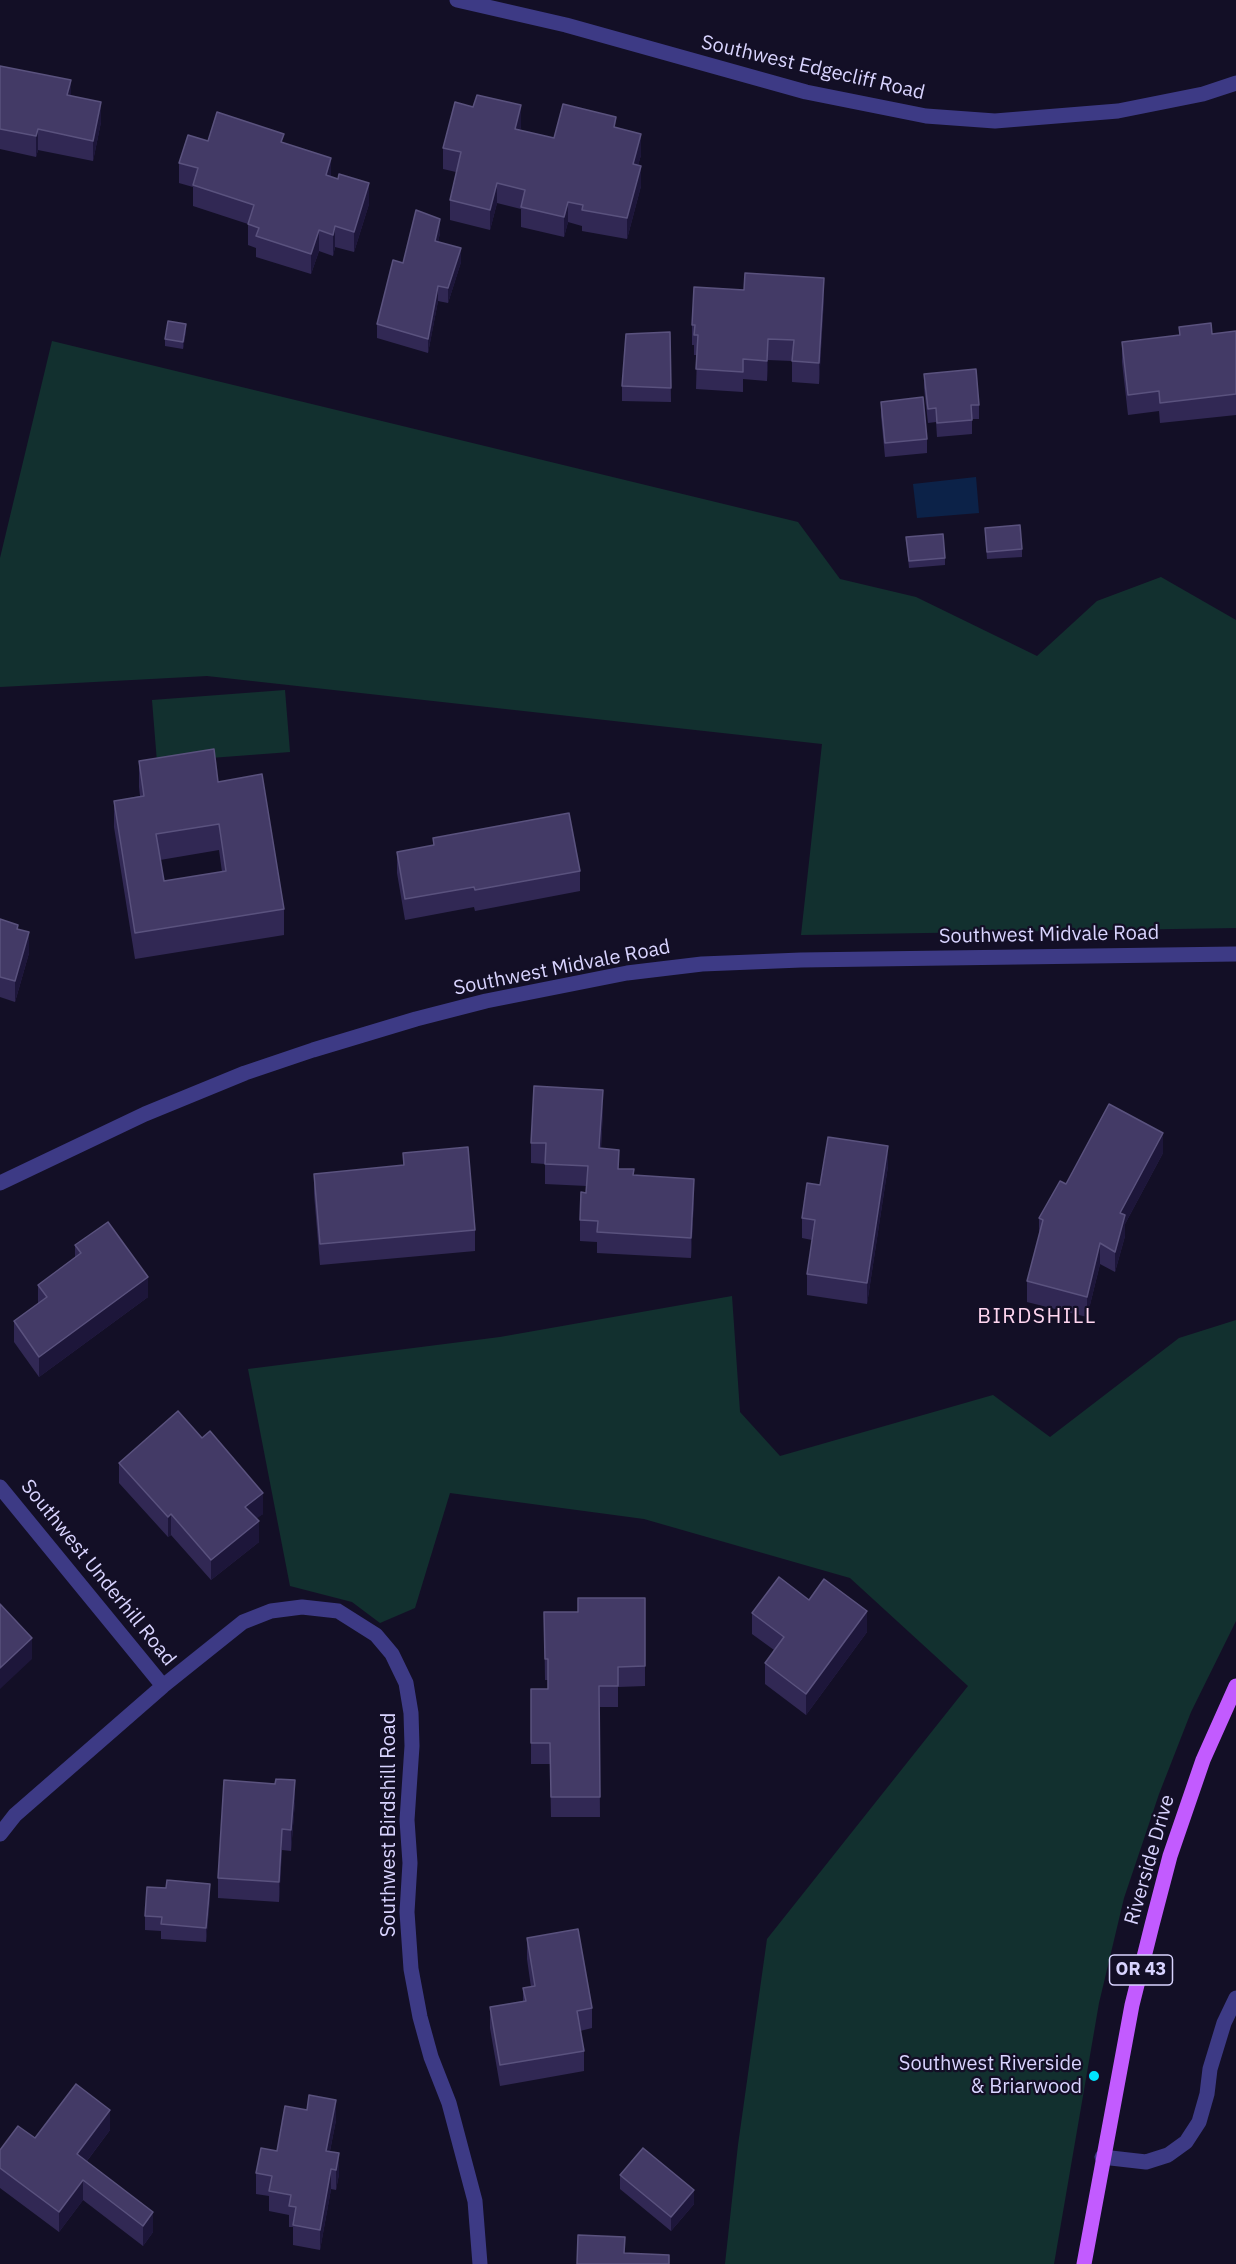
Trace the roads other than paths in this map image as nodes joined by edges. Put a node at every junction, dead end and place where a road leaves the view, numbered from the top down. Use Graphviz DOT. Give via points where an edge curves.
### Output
graph roads {
  1 [pos="457,0"];
  2 [pos="1236,83"];
  3 [pos="1236,954"];
  4 [pos="0,1183"];
  5 [pos="0,1487"];
  6 [pos="163,1686"];
  7 [pos="1236,1686"];
  8 [pos="0,1834"];
  9 [pos="1236,1998"];
  10 [pos="1102,2157"];
  11 [pos="480,2264"];
  12 [pos="1084,2264"];
  1 -- 2 [label="street, Southwest Edgecliff Road" via="566,25 806,92 926,116 994,121 1089,114 1170,101"];
  3 -- 4 [label="street, Southwest Midvale Road" via="801,960 702,964 627,973 474,1004 313,1050 145,1114"];
  5 -- 6 [label="street, Southwest Underhill Road"];
  6 -- 8 [label="street, Southwest Birdshill Road" via="15,1815"];
  6 -- 11 [label="street, Southwest Birdshill Road" via="243,1622 271,1611 302,1606 338,1611 376,1635 392,1654 406,1683 411,1713 407,1912 411,1969 431,2057 449,2103 475,2201"];
  7 -- 10 [label="main road, Riverside Drive / OR 43" via="1203,1760 1170,1856 1132,2005"];
  9 -- 10 [label="street" via="1210,2069 1200,2122 1186,2142 1168,2155 1146,2162"];
  10 -- 12 [label="main road, Riverside Drive / OR 43"];
}
